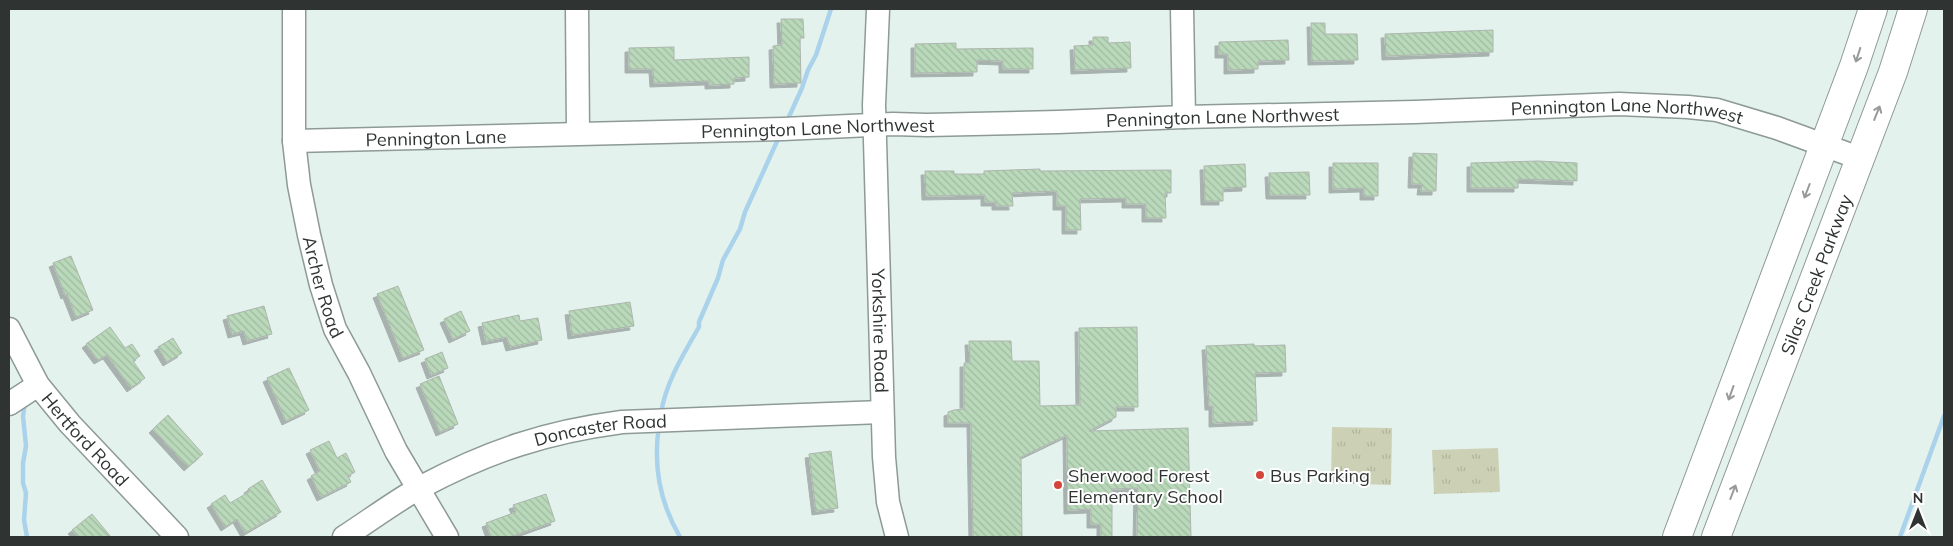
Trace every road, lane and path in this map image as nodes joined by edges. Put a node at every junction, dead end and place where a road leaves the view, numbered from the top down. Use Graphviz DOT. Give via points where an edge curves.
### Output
graph roads {
  1 [pos="294,9"];
  2 [pos="577,9"];
  3 [pos="878,9"];
  4 [pos="1182,9"];
  5 [pos="1873,9"];
  6 [pos="1913,9"];
  7 [pos="1184,116"];
  8 [pos="875,125"];
  9 [pos="578,133"];
  10 [pos="294,140"];
  11 [pos="1824,146"];
  12 [pos="1859,158"];
  13 [pos="9,329"];
  14 [pos="38,385"];
  15 [pos="9,404"];
  16 [pos="882,412"];
  17 [pos="419,488"];
  18 [pos="177,537"];
  19 [pos="344,537"];
  20 [pos="447,537"];
  21 [pos="897,537"];
  22 [pos="1677,537"];
  23 [pos="1716,537"];
  1 -- 10 [label="street, Archer Road"];
  2 -- 9 [label="street"];
  3 -- 8 [label="street, Yorkshire Road"];
  4 -- 7 [label="street"];
  5 -- 11 [label="main road, one-way"];
  12 -- 6 [label="main road, Silas Creek Parkway, one-way" via="1893,72"];
  7 -- 8 [label="street, Pennington Lane Northwest"];
  7 -- 11 [label="street, Pennington Lane Northwest" via="1619,104 1688,107 1747,118"];
  8 -- 9 [label="street, Pennington Lane Northwest"];
  8 -- 16 [label="street, Yorkshire Road"];
  9 -- 10 [label="street, Pennington Lane"];
  10 -- 17 [label="street, Archer Road" via="308,235 335,328 396,451"];
  11 -- 12 [label="street, Pennington Lane Northwest"];
  11 -- 22 [label="main road, one-way"];
  23 -- 12 [label="main road, Silas Creek Parkway, one-way"];
  13 -- 14 [label="street, Hertford Road"];
  14 -- 15 [label="street"];
  14 -- 18 [label="street, Hertford Road" via="70,424"];
  16 -- 17 [label="street, Doncaster Road" via="651,420 584,427 503,449"];
  16 -- 21 [label="street, Yorkshire Road" via="888,502"];
  17 -- 19 [label="street, Doncaster Road"];
  17 -- 20 [label="street, Archer Road"];
}
